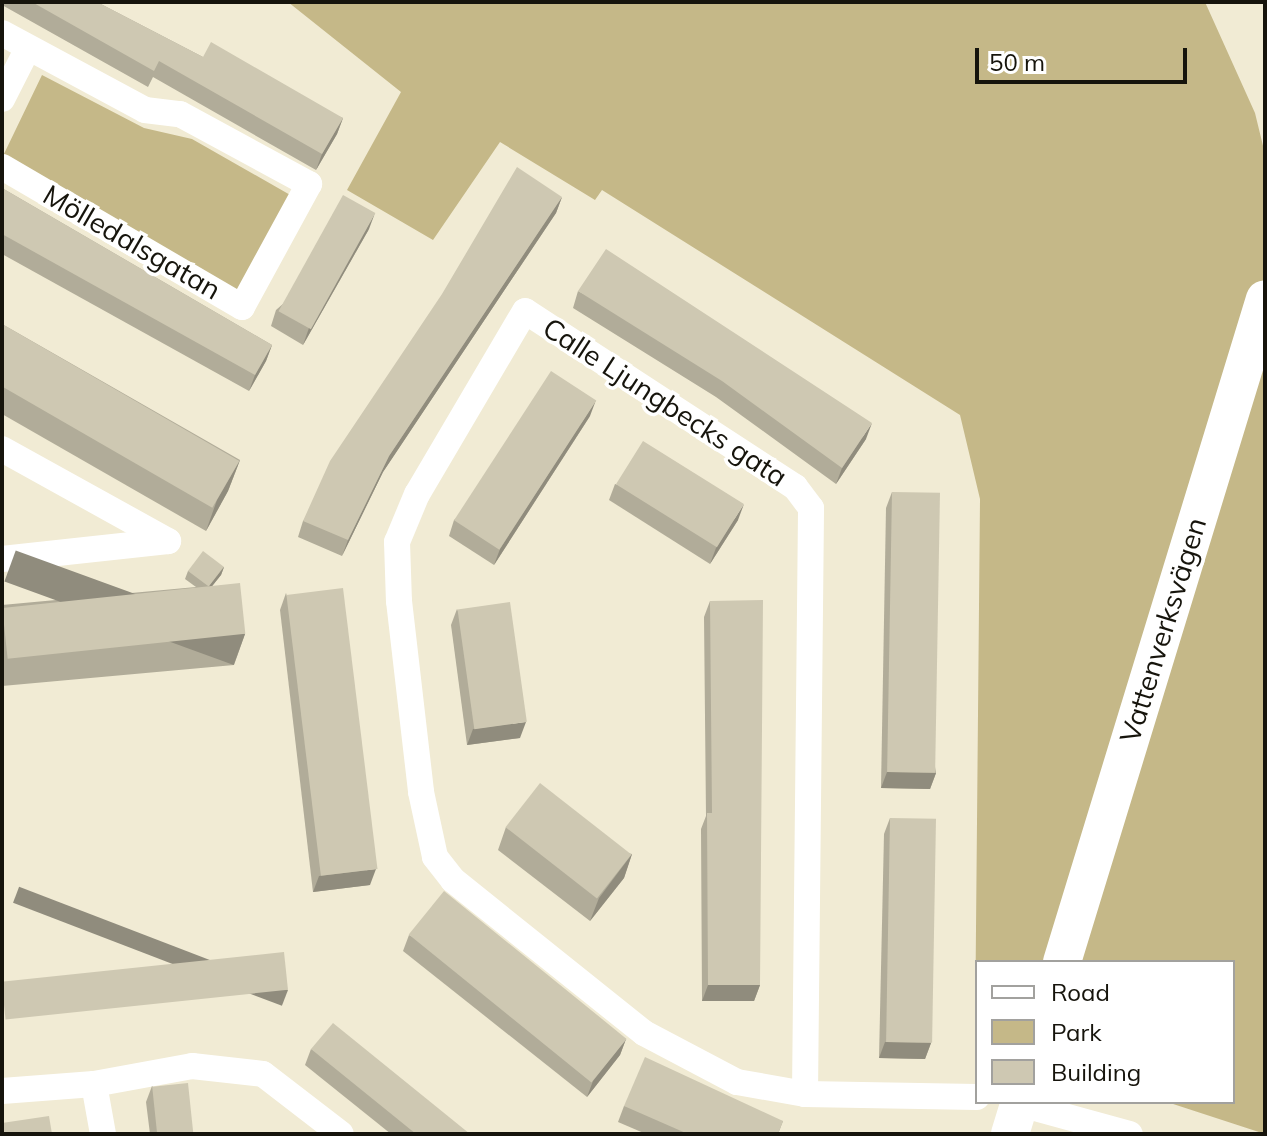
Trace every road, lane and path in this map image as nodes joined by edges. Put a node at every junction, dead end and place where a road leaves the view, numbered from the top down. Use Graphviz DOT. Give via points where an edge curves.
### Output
graph roads {
  1 [pos="2,33"];
  2 [pos="28,48"];
  3 [pos="2,99"];
  4 [pos="2,167"];
  5 [pos="1265,299"];
  6 [pos="2,449"];
  7 [pos="2,559"];
  8 [pos="1063,960"];
  9 [pos="94,1084"];
  10 [pos="2,1091"];
  11 [pos="805,1094"];
  12 [pos="975,1097"];
  13 [pos="1019,1104"];
  14 [pos="1027,1104"];
  15 [pos="103,1134"];
  16 [pos="341,1134"];
  17 [pos="1010,1134"];
  18 [pos="1130,1134"];
  1 -- 2 [label="street, Mölledalsgatan"];
  2 -- 3 [label="street"];
  2 -- 4 [label="street, Mölledalsgatan" via="145,110 180,114 309,184 242,307"];
  5 -- 8 [label="street, Vattenverksvägen"];
  6 -- 7 [label="street" via="168,541"];
  9 -- 10 [label="street"];
  9 -- 15 [label="street"];
  9 -- 16 [label="street" via="192,1066 263,1074"];
  11 -- 11 [label="street, Calle Ljungbecks gata" via="737,1082 658,1043 453,880 435,857 421,792 397,542 417,494 525,311 795,487 811,508"];
  11 -- 12 [label="street, Calle Ljungbecks gata"];
  13 -- 17 [label="street"];
  14 -- 18 [label="street"];
}
